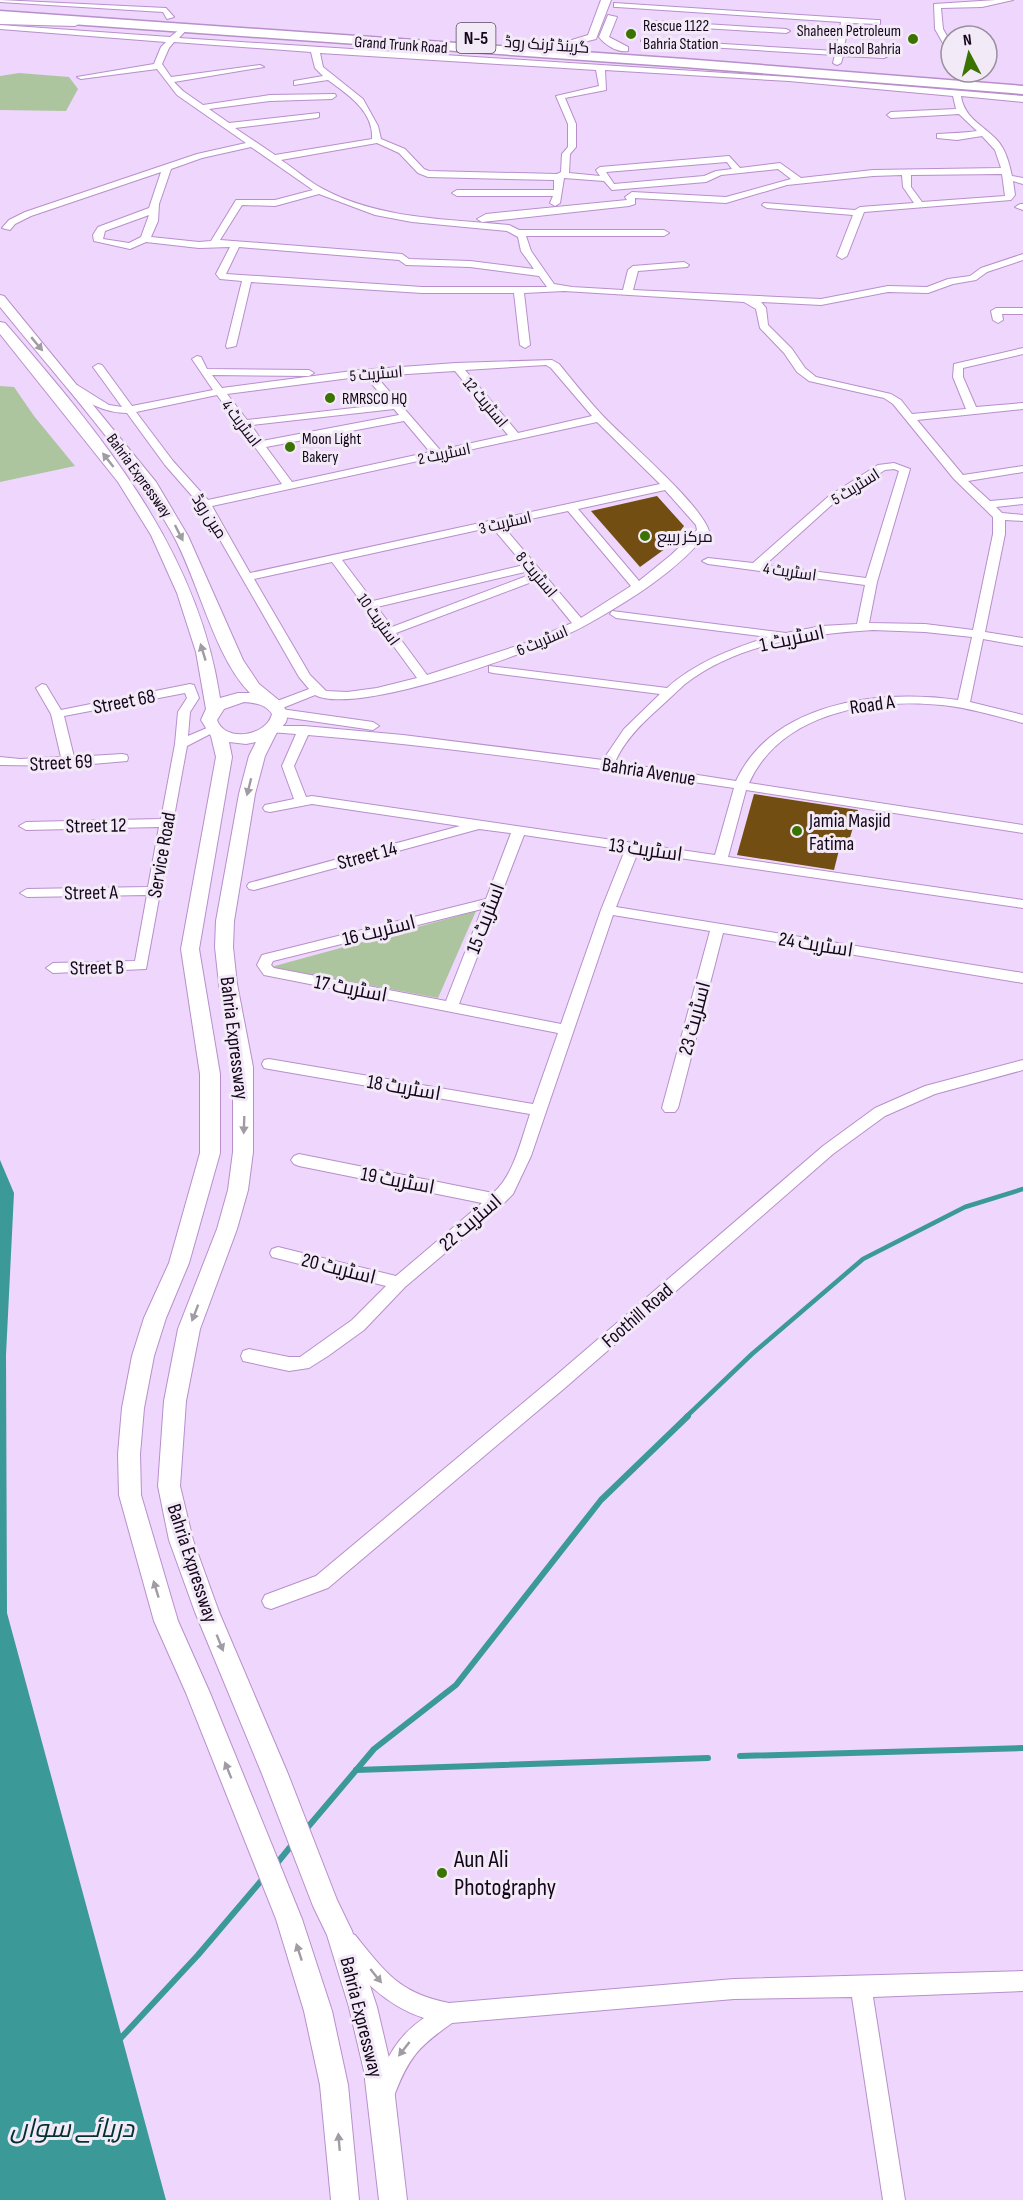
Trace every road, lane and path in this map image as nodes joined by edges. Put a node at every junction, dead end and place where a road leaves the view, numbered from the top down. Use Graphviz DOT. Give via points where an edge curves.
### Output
graph roads {
  1 [pos="0,0"];
  2 [pos="926,0"];
  3 [pos="1009,0"];
  4 [pos="613,2"];
  5 [pos="937,6"];
  6 [pos="0,8"];
  7 [pos="716,11"];
  8 [pos="0,15"];
  9 [pos="170,17"];
  10 [pos="846,20"];
  11 [pos="0,21"];
  12 [pos="877,21"];
  13 [pos="102,22"];
  14 [pos="657,23"];
  15 [pos="711,26"];
  16 [pos="0,27"];
  17 [pos="184,28"];
  18 [pos="203,29"];
  19 [pos="939,29"];
  20 [pos="786,31"];
  21 [pos="401,32"];
  22 [pos="172,39"];
  23 [pos="645,40"];
  24 [pos="343,44"];
  25 [pos="563,46"];
  26 [pos="315,50"];
  27 [pos="624,50"];
  28 [pos="705,50"];
  29 [pos="506,56"];
  30 [pos="884,56"];
  31 [pos="838,64"];
  32 [pos="159,66"];
  33 [pos="600,66"];
  34 [pos="260,68"];
  35 [pos="904,68"];
  36 [pos="790,75"];
  37 [pos="81,77"];
  38 [pos="330,77"];
  39 [pos="168,80"];
  40 [pos="1023,90"];
  41 [pos="957,94"];
  42 [pos="309,95"];
  43 [pos="332,96"];
  44 [pos="1023,99"];
  45 [pos="202,108"];
  46 [pos="960,111"];
  47 [pos="891,115"];
  48 [pos="227,126"];
  49 [pos="983,133"];
  50 [pos="940,136"];
  51 [pos="376,140"];
  52 [pos="253,144"];
  53 [pos="274,158"];
  54 [pos="167,169"];
  55 [pos="737,170"];
  56 [pos="905,172"];
  57 [pos="1006,174"];
  58 [pos="561,176"];
  59 [pos="606,179"];
  60 [pos="1023,180"];
  61 [pos="800,181"];
  62 [pos="320,191"];
  63 [pos="457,193"];
  64 [pos="558,193"];
  65 [pos="495,194"];
  66 [pos="919,204"];
  67 [pos="768,205"];
  68 [pos="153,210"];
  69 [pos="552,211"];
  70 [pos="859,213"];
  71 [pos="496,216"];
  72 [pos="478,224"];
  73 [pos="7,228"];
  74 [pos="517,233"];
  75 [pos="664,233"];
  76 [pos="145,239"];
  77 [pos="214,243"];
  78 [pos="235,245"];
  79 [pos="842,256"];
  80 [pos="1023,257"];
  81 [pos="684,265"];
  82 [pos="540,273"];
  83 [pos="247,279"];
  84 [pos="572,290"];
  85 [pos="519,291"];
  86 [pos="627,293"];
  87 [pos="745,298"];
  88 [pos="0,299"];
  89 [pos="1023,311"];
  90 [pos="998,320"];
  91 [pos="0,326"];
  92 [pos="525,345"];
  93 [pos="231,346"];
  94 [pos="1023,351"];
  95 [pos="197,359"];
  96 [pos="456,366"];
  97 [pos="98,367"];
  98 [pos="204,372"];
  99 [pos="368,373"];
  100 [pos="73,387"];
  101 [pos="219,392"];
  102 [pos="396,406"];
  103 [pos="1023,406"];
  104 [pos="130,410"];
  105 [pos="972,410"];
  106 [pos="406,417"];
  107 [pos="908,417"];
  108 [pos="599,418"];
  109 [pos="244,423"];
  110 [pos="516,437"];
  111 [pos="259,445"];
  112 [pos="438,454"];
  113 [pos="1023,469"];
  114 [pos="960,479"];
  115 [pos="289,486"];
  116 [pos="668,486"];
  117 [pos="1023,501"];
  118 [pos="205,504"];
  119 [pos="570,506"];
  120 [pos="988,506"];
  121 [pos="999,516"];
  122 [pos="1023,518"];
  123 [pos="495,524"];
  124 [pos="335,558"];
  125 [pos="708,561"];
  126 [pos="756,567"];
  127 [pos="534,572"];
  128 [pos="246,577"];
  129 [pos="871,582"];
  130 [pos="638,587"];
  131 [pos="370,605"];
  132 [pos="616,614"];
  133 [pos="580,624"];
  134 [pos="863,626"];
  135 [pos="388,632"];
  136 [pos="978,633"];
  137 [pos="787,636"];
  138 [pos="1023,642"];
  139 [pos="493,669"];
  140 [pos="424,679"];
  141 [pos="42,688"];
  142 [pos="190,688"];
  143 [pos="317,690"];
  144 [pos="665,691"];
  145 [pos="964,703"];
  146 [pos="214,709"];
  147 [pos="57,714"];
  148 [pos="273,716"];
  149 [pos="1023,719"];
  150 [pos="304,730"];
  151 [pos="216,731"];
  152 [pos="181,744"];
  153 [pos="122,758"];
  154 [pos="0,761"];
  155 [pos="608,761"];
  156 [pos="69,762"];
  157 [pos="743,781"];
  158 [pos="301,802"];
  159 [pos="270,808"];
  160 [pos="1023,821"];
  161 [pos="167,823"];
  162 [pos="479,824"];
  163 [pos="26,826"];
  164 [pos="1023,829"];
  165 [pos="519,830"];
  166 [pos="633,847"];
  167 [pos="721,860"];
  168 [pos="255,886"];
  169 [pos="155,891"];
  170 [pos="27,893"];
  171 [pos="491,902"];
  172 [pos="1023,904"];
  173 [pos="608,910"];
  174 [pos="718,928"];
  175 [pos="267,958"];
  176 [pos="141,966"];
  177 [pos="53,968"];
  178 [pos="1023,978"];
  179 [pos="451,1006"];
  180 [pos="568,1030"];
  181 [pos="269,1064"];
  182 [pos="1023,1065"];
  183 [pos="670,1108"];
  184 [pos="538,1110"];
  185 [pos="299,1160"];
  186 [pos="497,1200"];
  187 [pos="278,1253"];
  188 [pos="399,1283"];
  189 [pos="249,1356"];
  190 [pos="271,1601"];
  191 [pos="339,1931"];
  192 [pos="1023,1981"];
  193 [pos="861,1988"];
  194 [pos="449,2013"];
  195 [pos="381,2103"];
  196 [pos="345,2200"];
  197 [pos="393,2200"];
  198 [pos="894,2200"];
  1 -- 9 [label="street" via="166,10"];
  2 -- 5 [label="street"];
  3 -- 5 [label="street"];
  4 -- 7 [label="street"];
  4 -- 25 [label="main road" via="592,37"];
  4 -- 27 [label="main road" via="604,37"];
  5 -- 19 [label="street"];
  6 -- 9 [label="highway, گرینڈ ٹرنک روڈ / N-5"];
  7 -- 10 [label="street"];
  7 -- 15 [label="street"];
  8 -- 13 [label="highway, N-5"];
  9 -- 18 [label="highway" via="258,27 247,31"];
  9 -- 21 [label="highway, گرینڈ ٹرنک روڈ / N-5"];
  10 -- 12 [label="street"];
  10 -- 31 [label="street"];
  11 -- 13 [label="main road"];
  13 -- 17 [label="highway, Grand Trunk Road / N-5"];
  14 -- 15 [label="street"];
  15 -- 20 [label="street"];
  15 -- 28 [label="street"];
  16 -- 22 [label="street"];
  17 -- 18 [label="highway, Grand Trunk Road / N-5"];
  17 -- 22 [label="street"];
  18 -- 24 [label="highway, Grand Trunk Road / N-5"];
  21 -- 24 [label="highway" via="298,28 294,32"];
  21 -- 25 [label="highway, گرینڈ ٹرنک روڈ / N-5"];
  22 -- 26 [label="street"];
  22 -- 32 [label="street" via="160,54"];
  23 -- 28 [label="street"];
  24 -- 26 [label="street"];
  24 -- 29 [label="highway, Grand Trunk Road / N-5"];
  25 -- 27 [label="highway, گرینڈ ٹرنک روڈ / N-5"];
  26 -- 38 [label="street" via="319,68"];
  27 -- 28 [label="highway, گرینڈ ٹرنک روڈ / N-5"];
  28 -- 31 [label="highway, گرینڈ ٹرنک روڈ / N-5"];
  29 -- 33 [label="street"];
  29 -- 36 [label="highway, Grand Trunk Road / N-5"];
  30 -- 31 [label="street"];
  31 -- 31 [label="highway" via="972,76 977,79 971,81"];
  31 -- 35 [label="highway, گرینڈ ٹرنک روڈ / N-5"];
  31 -- 36 [label="highway, Grand Trunk Road / N-5"];
  31 -- 40 [label="highway, Grand Trunk Road / N-5"];
  32 -- 37 [label="street"];
  32 -- 39 [label="street"];
  33 -- 36 [label="street"];
  33 -- 58 [label="street" via="603,88 560,96 572,124 572,147 566,154"];
  34 -- 39 [label="street"];
  36 -- 41 [label="street"];
  38 -- 42 [label="street" via="297,83"];
  38 -- 51 [label="street" via="364,103 378,133"];
  39 -- 45 [label="street"];
  41 -- 44 [label="street"];
  41 -- 46 [label="street"];
  42 -- 43 [label="street"];
  42 -- 45 [label="street"];
  42 -- 48 [label="street" via="317,116"];
  45 -- 48 [label="street"];
  46 -- 47 [label="street"];
  46 -- 49 [label="street"];
  48 -- 52 [label="street"];
  49 -- 50 [label="street"];
  49 -- 57 [label="street" via="998,147"];
  51 -- 53 [label="street"];
  51 -- 58 [label="street" via="412,155 421,171 428,174"];
  52 -- 53 [label="street"];
  52 -- 54 [label="street" via="200,156"];
  53 -- 62 [label="street"];
  54 -- 68 [label="street"];
  54 -- 73 [label="street" via="28,214"];
  55 -- 59 [label="street" via="706,179 654,185 612,187"];
  55 -- 59 [label="street" via="729,159 600,170"];
  55 -- 61 [label="street" via="783,166"];
  56 -- 57 [label="street"];
  56 -- 61 [label="street"];
  56 -- 66 [label="street" via="907,187"];
  57 -- 60 [label="street"];
  57 -- 66 [label="street" via="1008,198"];
  58 -- 59 [label="street"];
  58 -- 64 [label="street"];
  61 -- 69 [label="street" via="726,200 630,196 632,202"];
  62 -- 72 [label="street" via="375,212"];
  62 -- 77 [label="street" via="275,203 239,202"];
  63 -- 65 [label="street"];
  64 -- 65 [label="street"];
  64 -- 69 [label="street"];
  65 -- 71 [label="street"];
  66 -- 70 [label="street" via="865,208"];
  67 -- 70 [label="street"];
  68 -- 76 [label="street"];
  68 -- 76 [label="street" via="101,229 98,235 99,241 125,246"];
  69 -- 71 [label="street"];
  70 -- 79 [label="street"];
  71 -- 72 [label="street" via="483,218"];
  72 -- 74 [label="street" via="509,228"];
  74 -- 75 [label="street"];
  74 -- 82 [label="street"];
  76 -- 77 [label="street"];
  77 -- 78 [label="street"];
  78 -- 82 [label="street"];
  78 -- 83 [label="street" via="220,274"];
  80 -- 87 [label="street" via="984,270 973,278 928,290 888,289 820,302"];
  81 -- 86 [label="street" via="661,262 633,270"];
  82 -- 84 [label="street" via="551,286"];
  83 -- 85 [label="street" via="422,290"];
  83 -- 93 [label="street"];
  84 -- 85 [label="street"];
  84 -- 86 [label="street"];
  85 -- 92 [label="street"];
  86 -- 87 [label="street"];
  87 -- 107 [label="street" via="761,308 763,326 813,379 887,396"];
  88 -- 100 [label="main road, Bahria Expressway, one-way"];
  89 -- 90 [label="street" via="996,311"];
  146 -- 91 [label="main road, Bahria Expressway, one-way" via="207,665 187,599 147,514 49,383"];
  94 -- 105 [label="street" via="957,366"];
  95 -- 98 [label="street, اسٹریٹ 4"];
  96 -- 99 [label="street, اسٹریٹ 5"];
  96 -- 108 [label="street, اسٹریٹ 5" via="548,362"];
  96 -- 110 [label="street, اسٹریٹ 12"];
  97 -- 104 [label="street, مین روڈ"];
  98 -- 99 [label="street"];
  98 -- 101 [label="street, اسٹریٹ 4"];
  99 -- 101 [label="street, اسٹریٹ 5"];
  99 -- 102 [label="street"];
  100 -- 104 [label="street" via="112,410"];
  100 -- 148 [label="main road, Bahria Expressway, one-way" via="167,510 235,660"];
  101 -- 104 [label="street, اسٹریٹ 5"];
  101 -- 109 [label="street, اسٹریٹ 4"];
  102 -- 106 [label="street"];
  102 -- 109 [label="street"];
  103 -- 105 [label="street"];
  104 -- 118 [label="street, مین روڈ"];
  105 -- 107 [label="street"];
  106 -- 111 [label="street"];
  106 -- 112 [label="street"];
  107 -- 114 [label="street"];
  108 -- 110 [label="street, اسٹریٹ 2"];
  108 -- 116 [label="street"];
  109 -- 111 [label="street, اسٹریٹ 4"];
  110 -- 112 [label="street, اسٹریٹ 2"];
  111 -- 115 [label="street, اسٹریٹ 4"];
  112 -- 115 [label="street, اسٹریٹ 2"];
  113 -- 114 [label="street"];
  114 -- 120 [label="street"];
  115 -- 118 [label="street, اسٹریٹ 2"];
  116 -- 119 [label="street, اسٹریٹ 3"];
  116 -- 130 [label="street, اسٹریٹ 6" via="703,531"];
  117 -- 120 [label="street"];
  118 -- 128 [label="street, مین روڈ"];
  119 -- 123 [label="street, اسٹریٹ 3"];
  119 -- 130 [label="street"];
  120 -- 121 [label="street"];
  121 -- 122 [label="street"];
  121 -- 136 [label="street" via="999,534"];
  123 -- 124 [label="street, اسٹریٹ 3"];
  123 -- 127 [label="street, اسٹریٹ 8"];
  124 -- 128 [label="street, اسٹریٹ 3"];
  124 -- 131 [label="street, اسٹریٹ 10"];
  125 -- 126 [label="street, اسٹریٹ 4"];
  126 -- 129 [label="street, اسٹریٹ 4"];
  126 -- 129 [label="street, اسٹریٹ 5" via="833,498 882,468 894,466 905,469"];
  127 -- 131 [label="street"];
  127 -- 133 [label="street, اسٹریٹ 8"];
  127 -- 135 [label="street"];
  128 -- 143 [label="street, مین روڈ" via="305,677"];
  129 -- 134 [label="street"];
  130 -- 133 [label="street, اسٹریٹ 6"];
  131 -- 135 [label="street, اسٹریٹ 10"];
  132 -- 137 [label="street"];
  133 -- 140 [label="street, اسٹریٹ 6" via="508,654"];
  134 -- 136 [label="street, اسٹریٹ 1"];
  134 -- 137 [label="street, اسٹریٹ 1"];
  135 -- 140 [label="street, اسٹریٹ 10"];
  136 -- 138 [label="street, اسٹریٹ 1"];
  136 -- 145 [label="street"];
  137 -- 144 [label="street, اسٹریٹ 1" via="727,654"];
  139 -- 144 [label="street"];
  140 -- 143 [label="street, اسٹریٹ 6" via="339,697"];
  141 -- 147 [label="street"];
  142 -- 147 [label="street, Street 68"];
  142 -- 152 [label="street, Service Road" via="193,698 184,712"];
  143 -- 148 [label="street"];
  144 -- 155 [label="street, اسٹریٹ 1" via="614,748"];
  145 -- 149 [label="street, Road A"];
  145 -- 157 [label="street, Road A" via="891,700 824,713 771,742 755,759"];
  146 -- 148 [label="main road" via="244,697"];
  146 -- 151 [label="main road, Bahria Expressway" via="209,720"];
  147 -- 156 [label="street"];
  148 -- 150 [label="street, Bahria Avenue"];
  148 -- 151 [label="main road" via="243,739"];
  148 -- 155 [label="street, Bahria Avenue" via="305,715"];
  148 -- 191 [label="main road, Bahria Expressway, one-way" via="247,794 225,921 228,984 243,1067 243,1152 238,1190 189,1329 175,1401 169,1486 181,1540 207,1612"];
  150 -- 155 [label="street, Bahria Avenue"];
  150 -- 158 [label="street" via="288,766"];
  151 -- 152 [label="street"];
  196 -- 151 [label="main road, Bahria Expressway, one-way" via="334,2085 318,2011 285,1909 166,1621 130,1495 133,1408 143,1356 179,1263 210,1153 210,1074 190,949 222,775 224,757"];
  152 -- 161 [label="street, Service Road"];
  153 -- 156 [label="street, Street 69"];
  154 -- 156 [label="street, Street 69"];
  155 -- 157 [label="street, Bahria Avenue"];
  157 -- 160 [label="street, Bahria Avenue"];
  157 -- 164 [label="street, Bahria Avenue"];
  157 -- 167 [label="street, Road A"];
  158 -- 159 [label="street, اسٹریٹ 13"];
  158 -- 162 [label="street, اسٹریٹ 13" via="312,800"];
  161 -- 163 [label="street, Street 12"];
  161 -- 169 [label="street, Service Road"];
  162 -- 165 [label="street, اسٹریٹ 13"];
  162 -- 168 [label="street, Street 14"];
  165 -- 166 [label="street, اسٹریٹ 13"];
  165 -- 171 [label="street, اسٹریٹ 15"];
  166 -- 167 [label="street, اسٹریٹ 13"];
  166 -- 173 [label="street, اسٹریٹ 22"];
  167 -- 172 [label="street, اسٹریٹ 13"];
  169 -- 170 [label="street, Street A"];
  169 -- 176 [label="street, Service Road"];
  171 -- 175 [label="street, اسٹریٹ 16"];
  171 -- 179 [label="street, اسٹریٹ 15"];
  173 -- 174 [label="street, اسٹریٹ 24"];
  173 -- 180 [label="street, اسٹریٹ 22"];
  174 -- 178 [label="street, اسٹریٹ 24"];
  174 -- 183 [label="street, اسٹریٹ 23"];
  175 -- 179 [label="street, اسٹریٹ 17" via="264,965 269,972"];
  176 -- 177 [label="street, Street B"];
  179 -- 180 [label="street"];
  180 -- 184 [label="street, اسٹریٹ 22"];
  181 -- 184 [label="street, اسٹریٹ 18"];
  182 -- 190 [label="street, Foothill Road" via="930,1090 880,1112 828,1150 322,1582"];
  184 -- 186 [label="street, اسٹریٹ 22" via="519,1164 507,1190"];
  185 -- 186 [label="street, اسٹریٹ 19"];
  186 -- 188 [label="street, اسٹریٹ 22"];
  187 -- 188 [label="street, اسٹریٹ 20"];
  188 -- 189 [label="street, اسٹریٹ 22" via="358,1325 303,1363"];
  191 -- 194 [label="street, one-way" via="386,1989 427,2010"];
  191 -- 195 [label="main road, Bahria Expressway" via="368,2028"];
  192 -- 193 [label="street"];
  193 -- 194 [label="street" via="734,1989"];
  193 -- 198 [label="street"];
  194 -- 195 [label="street, one-way" via="413,2037 394,2061"];
  195 -- 197 [label="main road, Bahria Expressway"];
}
